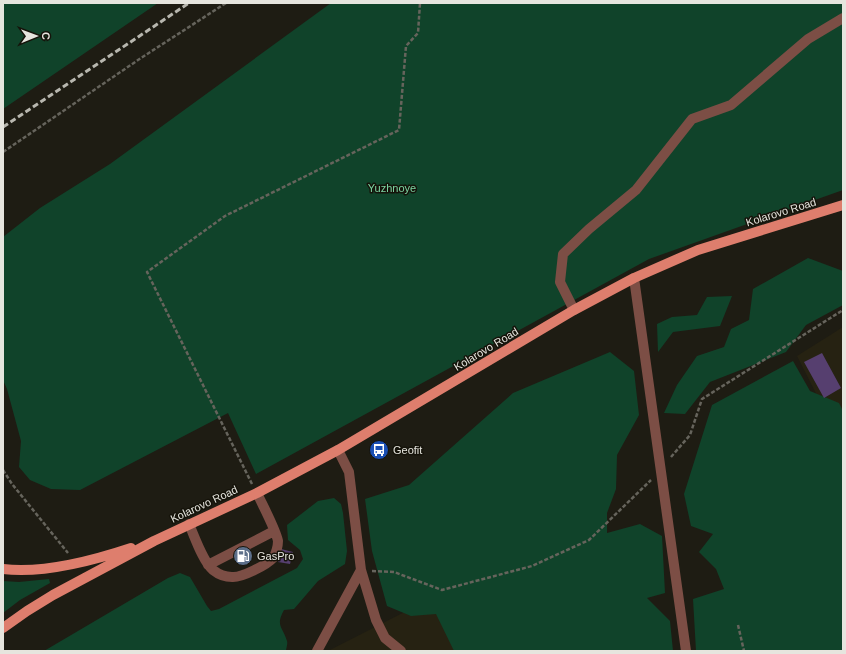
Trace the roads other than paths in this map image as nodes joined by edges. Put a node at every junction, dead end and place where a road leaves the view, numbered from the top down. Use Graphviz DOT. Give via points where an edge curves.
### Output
graph roads {
  1 [pos="843,18"];
  2 [pos="843,205"];
  3 [pos="634,278"];
  4 [pos="574,310"];
  5 [pos="338,450"];
  6 [pos="256,493"];
  7 [pos="188,524"];
  8 [pos="274,531"];
  9 [pos="154,540"];
  10 [pos="208,565"];
  11 [pos="3,569"];
  12 [pos="361,570"];
  13 [pos="3,628"];
  14 [pos="317,651"];
  15 [pos="401,651"];
  16 [pos="686,651"];
  1 -- 4 [label="lane" via="808,39 732,105 692,119 636,190 563,254 560,282"];
  2 -- 3 [label="main road, Kolarovo Road" via="698,250"];
  3 -- 4 [label="main road, Kolarovo Road"];
  3 -- 16 [label="lane"];
  4 -- 5 [label="main road, Kolarovo Road"];
  5 -- 6 [label="main road, Kolarovo Road"];
  5 -- 12 [label="lane" via="348,472"];
  6 -- 7 [label="main road, Kolarovo Road"];
  6 -- 8 [label="lane"];
  7 -- 9 [label="main road, Kolarovo Road"];
  7 -- 10 [label="lane"];
  8 -- 10 [label="lane"];
  8 -- 10 [label="lane" via="278,540 274,557 242,576 233,578 222,575"];
  9 -- 11 [label="main road, Kolarovo Road" via="94,560 28,569"];
  9 -- 13 [label="main road, Kolarovo Road" via="53,595"];
  12 -- 14 [label="lane"];
  12 -- 15 [label="lane" via="379,626 385,638"];
}
